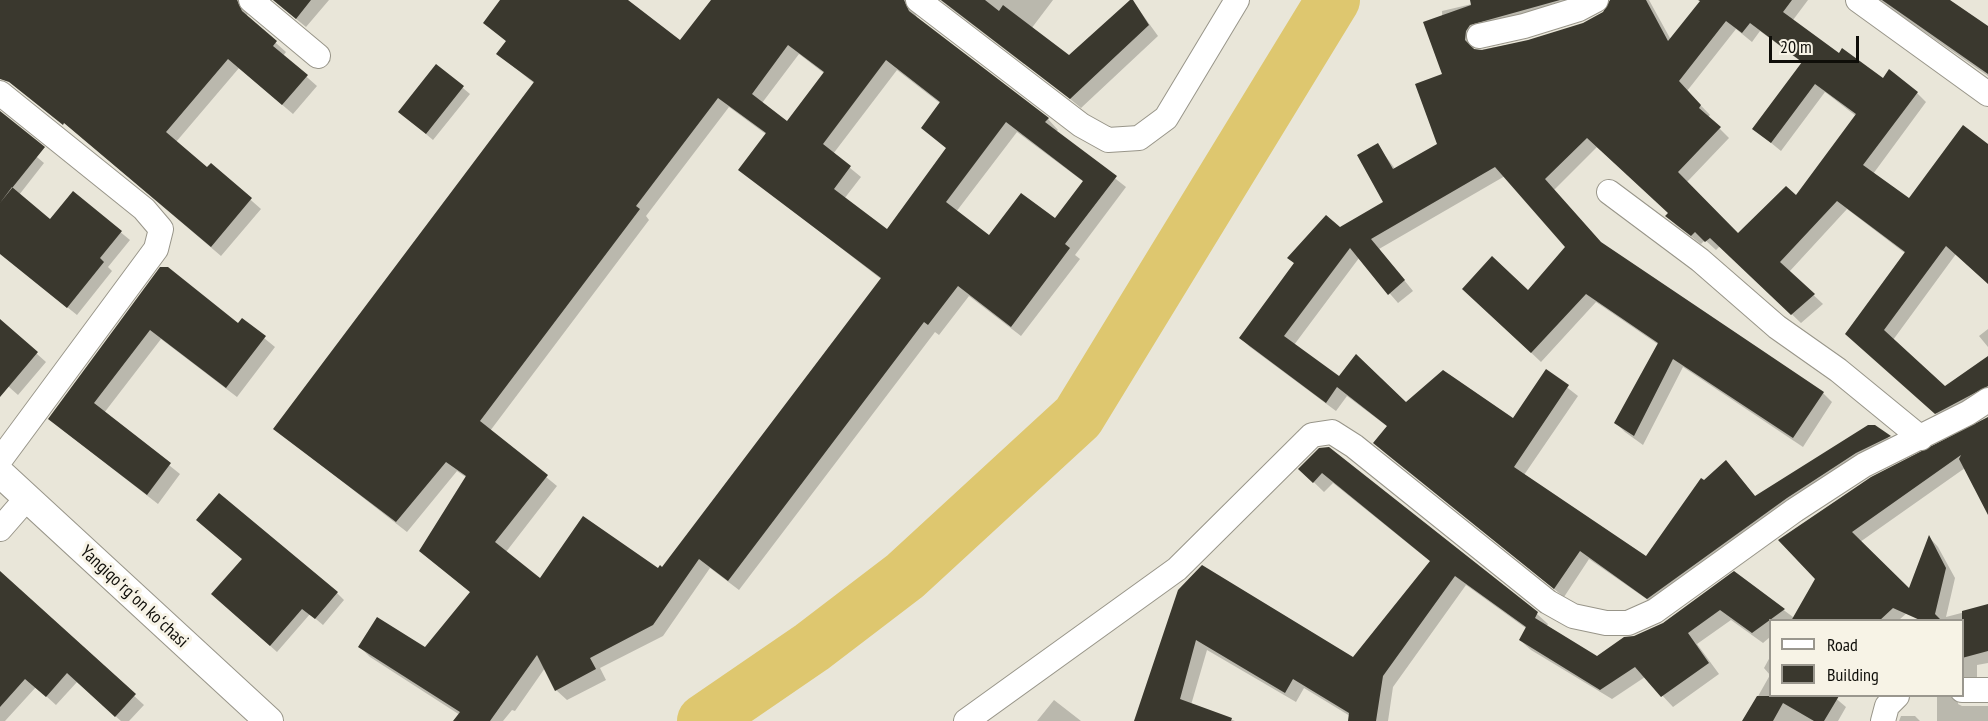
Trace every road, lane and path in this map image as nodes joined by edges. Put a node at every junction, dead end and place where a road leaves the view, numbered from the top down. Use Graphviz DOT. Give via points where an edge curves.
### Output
graph roads {
  1 [pos="251,0"];
  2 [pos="918,0"];
  3 [pos="1237,0"];
  4 [pos="1596,0"];
  5 [pos="1857,0"];
  6 [pos="1479,36"];
  7 [pos="318,56"];
  8 [pos="0,93"];
  9 [pos="1988,94"];
  10 [pos="1609,192"];
  11 [pos="1988,400"];
  12 [pos="1921,438"];
  13 [pos="0,460"];
  14 [pos="0,473"];
  15 [pos="27,498"];
  16 [pos="0,529"];
  17 [pos="1964,690"];
  18 [pos="1988,690"];
  19 [pos="1896,697"];
  20 [pos="268,721"];
  21 [pos="966,721"];
  22 [pos="1883,721"];
  1 -- 7 [label="street"];
  2 -- 3 [label="street" via="1082,125 1108,140 1139,138 1166,118"];
  4 -- 6 [label="street" via="1524,26"];
  5 -- 9 [label="street"];
  8 -- 13 [label="street" via="144,209 161,229 156,249"];
  10 -- 12 [label="street"];
  11 -- 12 [label="street"];
  12 -- 21 [label="street" via="1864,465 1655,611 1628,623 1606,623 1573,616 1548,602 1354,446 1332,432 1312,435 1177,569"];
  14 -- 15 [label="street, Yangiqoʻrgʻon koʻchasi"];
  15 -- 16 [label="street"];
  15 -- 20 [label="street, Yangiqoʻrgʻon koʻchasi"];
  17 -- 18 [label="street"];
  19 -- 22 [label="street" via="1887,706"];
}
